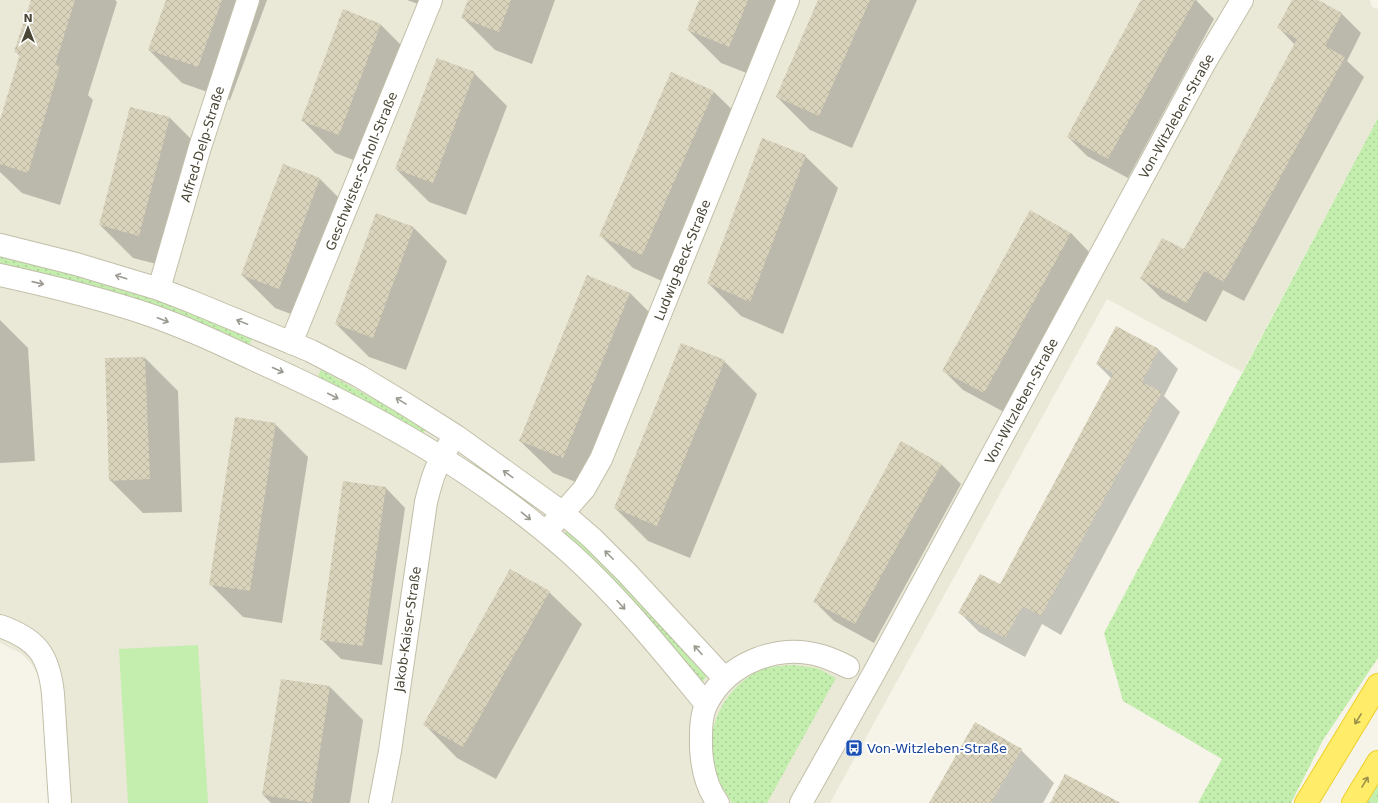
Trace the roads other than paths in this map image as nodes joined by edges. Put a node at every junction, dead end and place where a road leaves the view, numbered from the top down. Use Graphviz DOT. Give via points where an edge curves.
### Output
graph roads {
  1 [pos="248,0"];
  2 [pos="431,0"];
  3 [pos="788,0"];
  4 [pos="1242,0"];
  5 [pos="0,245"];
  6 [pos="0,275"];
  7 [pos="160,290"];
  8 [pos="270,333"];
  9 [pos="291,343"];
  10 [pos="311,351"];
  11 [pos="258,361"];
  12 [pos="298,379"];
  13 [pos="456,436"];
  14 [pos="441,457"];
  15 [pos="563,513"];
  16 [pos="545,532"];
  17 [pos="0,626"];
  18 [pos="848,667"];
  19 [pos="724,679"];
  20 [pos="1378,685"];
  21 [pos="706,704"];
  22 [pos="1378,762"];
  23 [pos="60,803"];
  24 [pos="380,803"];
  25 [pos="718,803"];
  26 [pos="802,803"];
  27 [pos="1306,803"];
  28 [pos="1353,803"];
  1 -- 7 [label="street, Alfred-Delp-Straße" via="200,147"];
  2 -- 9 [label="street, Geschwister-Scholl-Straße"];
  3 -- 15 [label="street, Ludwig-Beck-Straße" via="601,459 584,489"];
  4 -- 26 [label="street, Von-Witzleben-Straße" via="1205,62"];
  7 -- 5 [label="street, one-way" via="76,264"];
  6 -- 11 [label="street, one-way" via="84,294 150,315"];
  8 -- 7 [label="street, one-way"];
  8 -- 9 [label="street"];
  8 -- 11 [label="street"];
  9 -- 10 [label="street"];
  10 -- 12 [label="street"];
  13 -- 10 [label="street, one-way" via="359,376"];
  11 -- 12 [label="street, one-way"];
  12 -- 14 [label="street, one-way" via="373,417"];
  13 -- 14 [label="street, Jakob-Kaiser-Straße"];
  15 -- 13 [label="street, one-way"];
  14 -- 16 [label="street, one-way" via="514,507"];
  14 -- 24 [label="street, Jakob-Kaiser-Straße" via="433,473 426,502 390,751"];
  15 -- 16 [label="street, Ludwig-Beck-Straße"];
  19 -- 15 [label="street, one-way" via="627,573"];
  16 -- 21 [label="street, one-way" via="594,575"];
  17 -- 23 [label="street" via="12,630 37,647 46,660 53,694"];
  18 -- 19 [label="street" via="822,656 787,652 752,660"];
  19 -- 21 [label="street"];
  20 -- 27 [label="highway, one-way"];
  21 -- 25 [label="street" via="702,721 702,756 709,787"];
  28 -- 22 [label="highway, one-way"];
}
